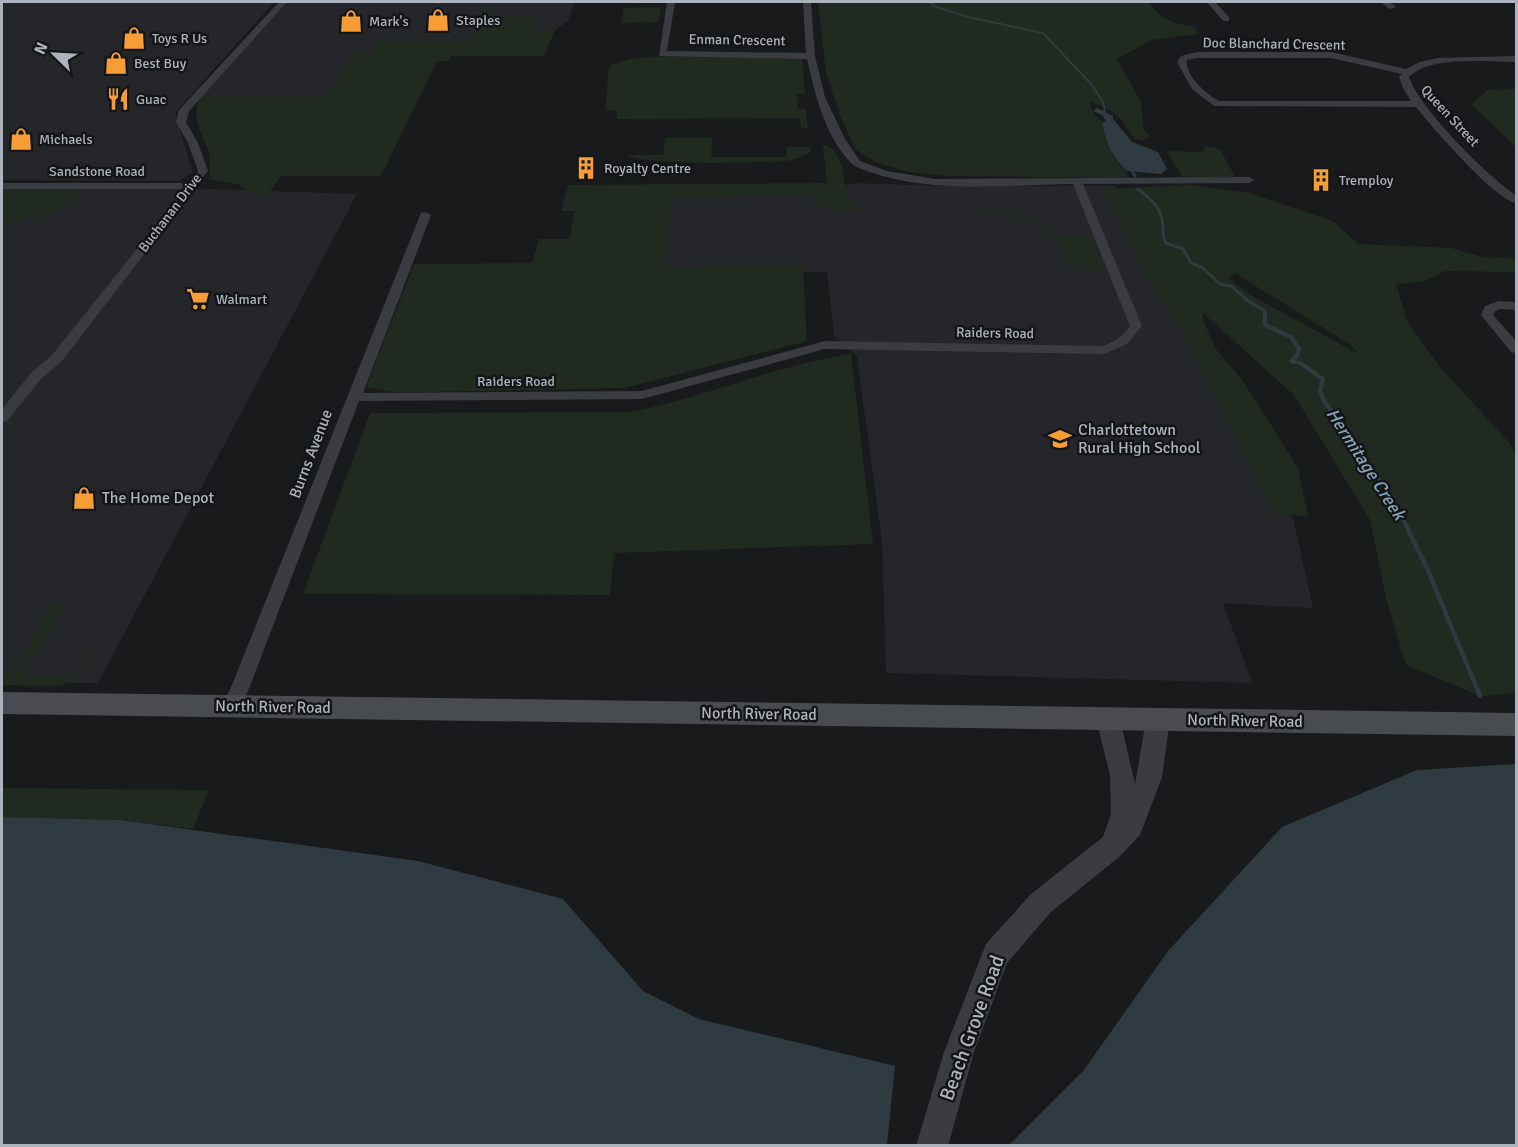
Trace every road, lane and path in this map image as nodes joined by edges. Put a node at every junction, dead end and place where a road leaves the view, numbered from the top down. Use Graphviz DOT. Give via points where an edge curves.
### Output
graph roads {
  1 [pos="283,2"];
  2 [pos="671,2"];
  3 [pos="807,2"];
  4 [pos="1211,2"];
  5 [pos="1226,19"];
  6 [pos="812,56"];
  7 [pos="1516,59"];
  8 [pos="1407,72"];
  9 [pos="1417,104"];
  10 [pos="1249,180"];
  11 [pos="1077,182"];
  12 [pos="2,186"];
  13 [pos="193,186"];
  14 [pos="1516,200"];
  15 [pos="426,215"];
  16 [pos="1516,306"];
  17 [pos="1516,349"];
  18 [pos="353,397"];
  19 [pos="2,418"];
  20 [pos="2,703"];
  21 [pos="231,706"];
  22 [pos="1108,719"];
  23 [pos="1158,720"];
  24 [pos="1516,725"];
  25 [pos="1110,848"];
  26 [pos="932,1146"];
  1 -- 13 [label="street, Buchanan Drive" via="184,110 182,122 203,171"];
  2 -- 6 [label="street, Enman Crescent" via="662,54"];
  3 -- 6 [label="street, Enman Crescent"];
  4 -- 5 [label="street"];
  6 -- 11 [label="street" via="820,97 856,164 885,174 935,182"];
  7 -- 8 [label="street, Queen Street" via="1439,61"];
  8 -- 9 [label="street, Queen Street" via="1404,85"];
  8 -- 9 [label="street, Doc Blanchard Crescent" via="1331,55 1197,55 1181,62 1202,93 1217,104"];
  9 -- 14 [label="street, Queen Street"];
  10 -- 11 [label="street"];
  11 -- 18 [label="street, Raiders Road" via="1136,326 1117,346 1104,350 825,345 642,395"];
  12 -- 13 [label="street, Sandstone Road"];
  13 -- 19 [label="street, Buchanan Drive" via="57,358 36,376"];
  15 -- 18 [label="street, Burns Avenue"];
  16 -- 17 [label="street" via="1499,305 1489,309 1487,315"];
  18 -- 21 [label="street, Burns Avenue"];
  20 -- 21 [label="main road, North River Road"];
  21 -- 22 [label="main road, North River Road"];
  22 -- 23 [label="main road, North River Road"];
  22 -- 25 [label="street" via="1122,775 1124,814"];
  23 -- 24 [label="main road, North River Road"];
  23 -- 25 [label="street, Beach Grove Road" via="1150,777 1141,802 1131,827"];
  25 -- 26 [label="street, Beach Grove Road" via="1041,903 996,954 959,1052"];
}
